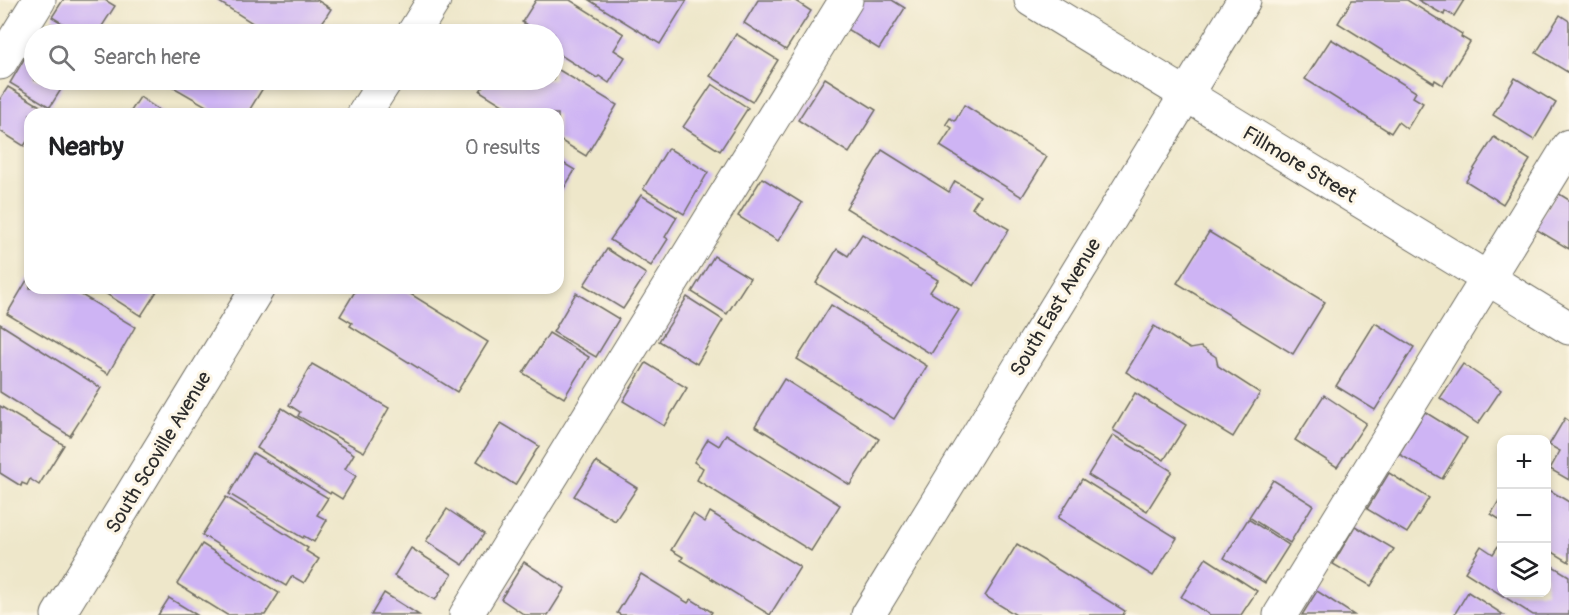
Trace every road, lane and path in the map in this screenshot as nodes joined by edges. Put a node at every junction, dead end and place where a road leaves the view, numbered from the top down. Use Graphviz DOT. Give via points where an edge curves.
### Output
graph roads {
  1 [pos="39,0"];
  2 [pos="434,0"];
  3 [pos="846,0"];
  4 [pos="1031,0"];
  5 [pos="1244,0"];
  6 [pos="24,24"];
  7 [pos="24,24"];
  8 [pos="419,24"];
  9 [pos="0,63"];
  10 [pos="380,90"];
  11 [pos="1186,94"];
  12 [pos="368,108"];
  13 [pos="1569,146"];
  14 [pos="1487,278"];
  15 [pos="254,294"];
  16 [pos="1569,328"];
  17 [pos="58,615"];
  18 [pos="466,615"];
  19 [pos="868,615"];
  20 [pos="1280,615"];
  1 -- 6 [label="street"];
  2 -- 8 [label="street"];
  3 -- 18 [label="street"];
  4 -- 11 [label="street, Fillmore Street"];
  5 -- 11 [label="street, South East Avenue"];
  7 -- 9 [label="street"];
  10 -- 12 [label="street"];
  11 -- 14 [label="street, Fillmore Street"];
  11 -- 19 [label="street, South East Avenue"];
  13 -- 14 [label="street"];
  14 -- 16 [label="street, Fillmore Street"];
  14 -- 20 [label="street"];
  15 -- 17 [label="street, South Scoville Avenue"];
}
